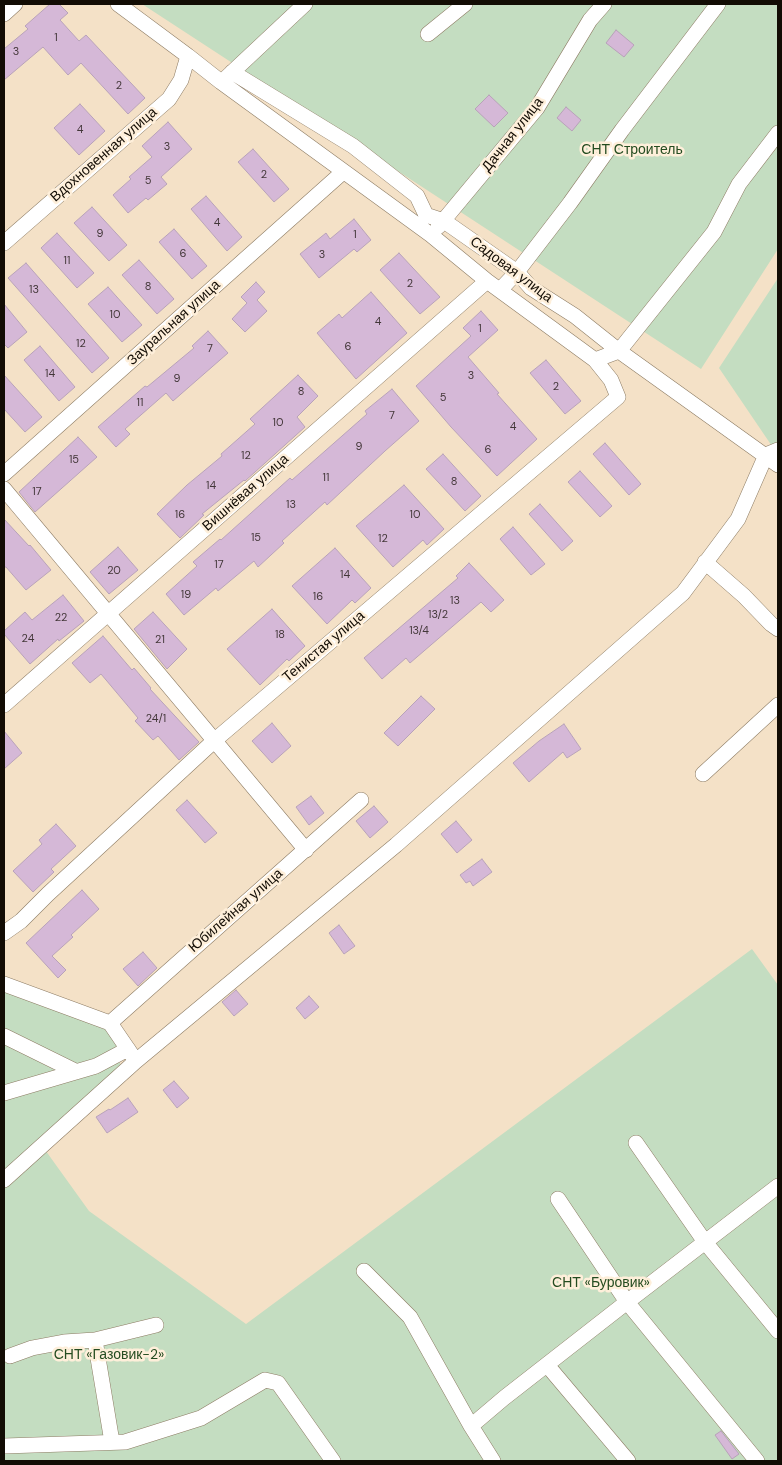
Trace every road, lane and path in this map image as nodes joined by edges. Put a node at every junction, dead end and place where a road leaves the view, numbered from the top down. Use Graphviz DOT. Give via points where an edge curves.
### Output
graph roads {
  1 [pos="15,4"];
  2 [pos="305,4"];
  3 [pos="465,4"];
  4 [pos="604,4"];
  5 [pos="718,4"];
  6 [pos="127,6"];
  7 [pos="4,14"];
  8 [pos="428,34"];
  9 [pos="188,56"];
  10 [pos="226,77"];
  11 [pos="778,133"];
  12 [pos="343,172"];
  13 [pos="444,220"];
  14 [pos="431,236"];
  15 [pos="4,243"];
  16 [pos="516,272"];
  17 [pos="487,281"];
  18 [pos="500,290"];
  19 [pos="619,351"];
  20 [pos="595,360"];
  21 [pos="772,453"];
  22 [pos="778,465"];
  23 [pos="4,474"];
  24 [pos="4,489"];
  25 [pos="706,562"];
  26 [pos="108,615"];
  27 [pos="778,628"];
  28 [pos="4,705"];
  29 [pos="778,705"];
  30 [pos="215,740"];
  31 [pos="703,774"];
  32 [pos="361,800"];
  33 [pos="306,850"];
  34 [pos="4,933"];
  35 [pos="4,984"];
  36 [pos="110,1023"];
  37 [pos="4,1036"];
  38 [pos="132,1055"];
  39 [pos="75,1071"];
  40 [pos="4,1093"];
  41 [pos="636,1143"];
  42 [pos="4,1180"];
  43 [pos="778,1186"];
  44 [pos="558,1199"];
  45 [pos="705,1242"];
  46 [pos="364,1271"];
  47 [pos="627,1302"];
  48 [pos="156,1325"];
  49 [pos="778,1331"];
  50 [pos="96,1340"];
  51 [pos="10,1356"];
  52 [pos="547,1365"];
  53 [pos="472,1426"];
  54 [pos="112,1442"];
  55 [pos="4,1446"];
  56 [pos="333,1461"];
  57 [pos="493,1461"];
  58 [pos="628,1461"];
  59 [pos="757,1461"];
  1 -- 7 [label="street"];
  2 -- 10 [label="street"];
  3 -- 8 [label="street"];
  4 -- 13 [label="street, Дачная улица" via="590,20 537,108"];
  5 -- 16 [label="street"];
  6 -- 9 [label="street"];
  9 -- 10 [label="street"];
  9 -- 15 [label="street, Вдохновенная улица" via="181,80 169,99"];
  10 -- 12 [label="street"];
  10 -- 13 [label="street, Садовая улица" via="353,146 417,196 426,215"];
  11 -- 19 [label="street" via="739,184 714,232"];
  12 -- 14 [label="street"];
  12 -- 23 [label="street, Зауральная улица"];
  13 -- 14 [label="street, Дачная улица"];
  13 -- 16 [label="street, Садовая улица"];
  14 -- 17 [label="street"];
  16 -- 18 [label="street"];
  16 -- 19 [label="street, Садовая улица" via="531,288 575,316"];
  17 -- 18 [label="street"];
  17 -- 26 [label="street, Вишнёвая улица"];
  18 -- 20 [label="street"];
  19 -- 20 [label="street"];
  19 -- 21 [label="street, Садовая улица"];
  20 -- 30 [label="street, Тенистая улица" via="611,380 618,398"];
  21 -- 22 [label="street, Садовая улица"];
  21 -- 25 [label="street" via="738,519"];
  24 -- 26 [label="street"];
  25 -- 27 [label="street"];
  25 -- 38 [label="street" via="683,593 396,845"];
  26 -- 28 [label="street, Вишнёвая улица"];
  26 -- 30 [label="street"];
  29 -- 31 [label="street"];
  30 -- 33 [label="street"];
  30 -- 34 [label="street, Тенистая улица" via="21,921"];
  32 -- 33 [label="street, Юбилейная улица"];
  33 -- 36 [label="street, Юбилейная улица"];
  35 -- 36 [label="street"];
  36 -- 38 [label="street"];
  37 -- 39 [label="street"];
  38 -- 39 [label="street"];
  38 -- 42 [label="street"];
  39 -- 40 [label="street"];
  41 -- 45 [label="street"];
  43 -- 45 [label="street"];
  44 -- 47 [label="street"];
  45 -- 47 [label="street"];
  45 -- 49 [label="street"];
  46 -- 53 [label="street" via="410,1317"];
  47 -- 52 [label="street"];
  47 -- 59 [label="street"];
  48 -- 50 [label="street"];
  50 -- 51 [label="street" via="64,1342"];
  50 -- 54 [label="street"];
  52 -- 53 [label="street"];
  52 -- 58 [label="street"];
  53 -- 57 [label="street"];
  54 -- 55 [label="street"];
  54 -- 56 [label="street" via="124,1442 201,1418 265,1380 278,1383"];
}
